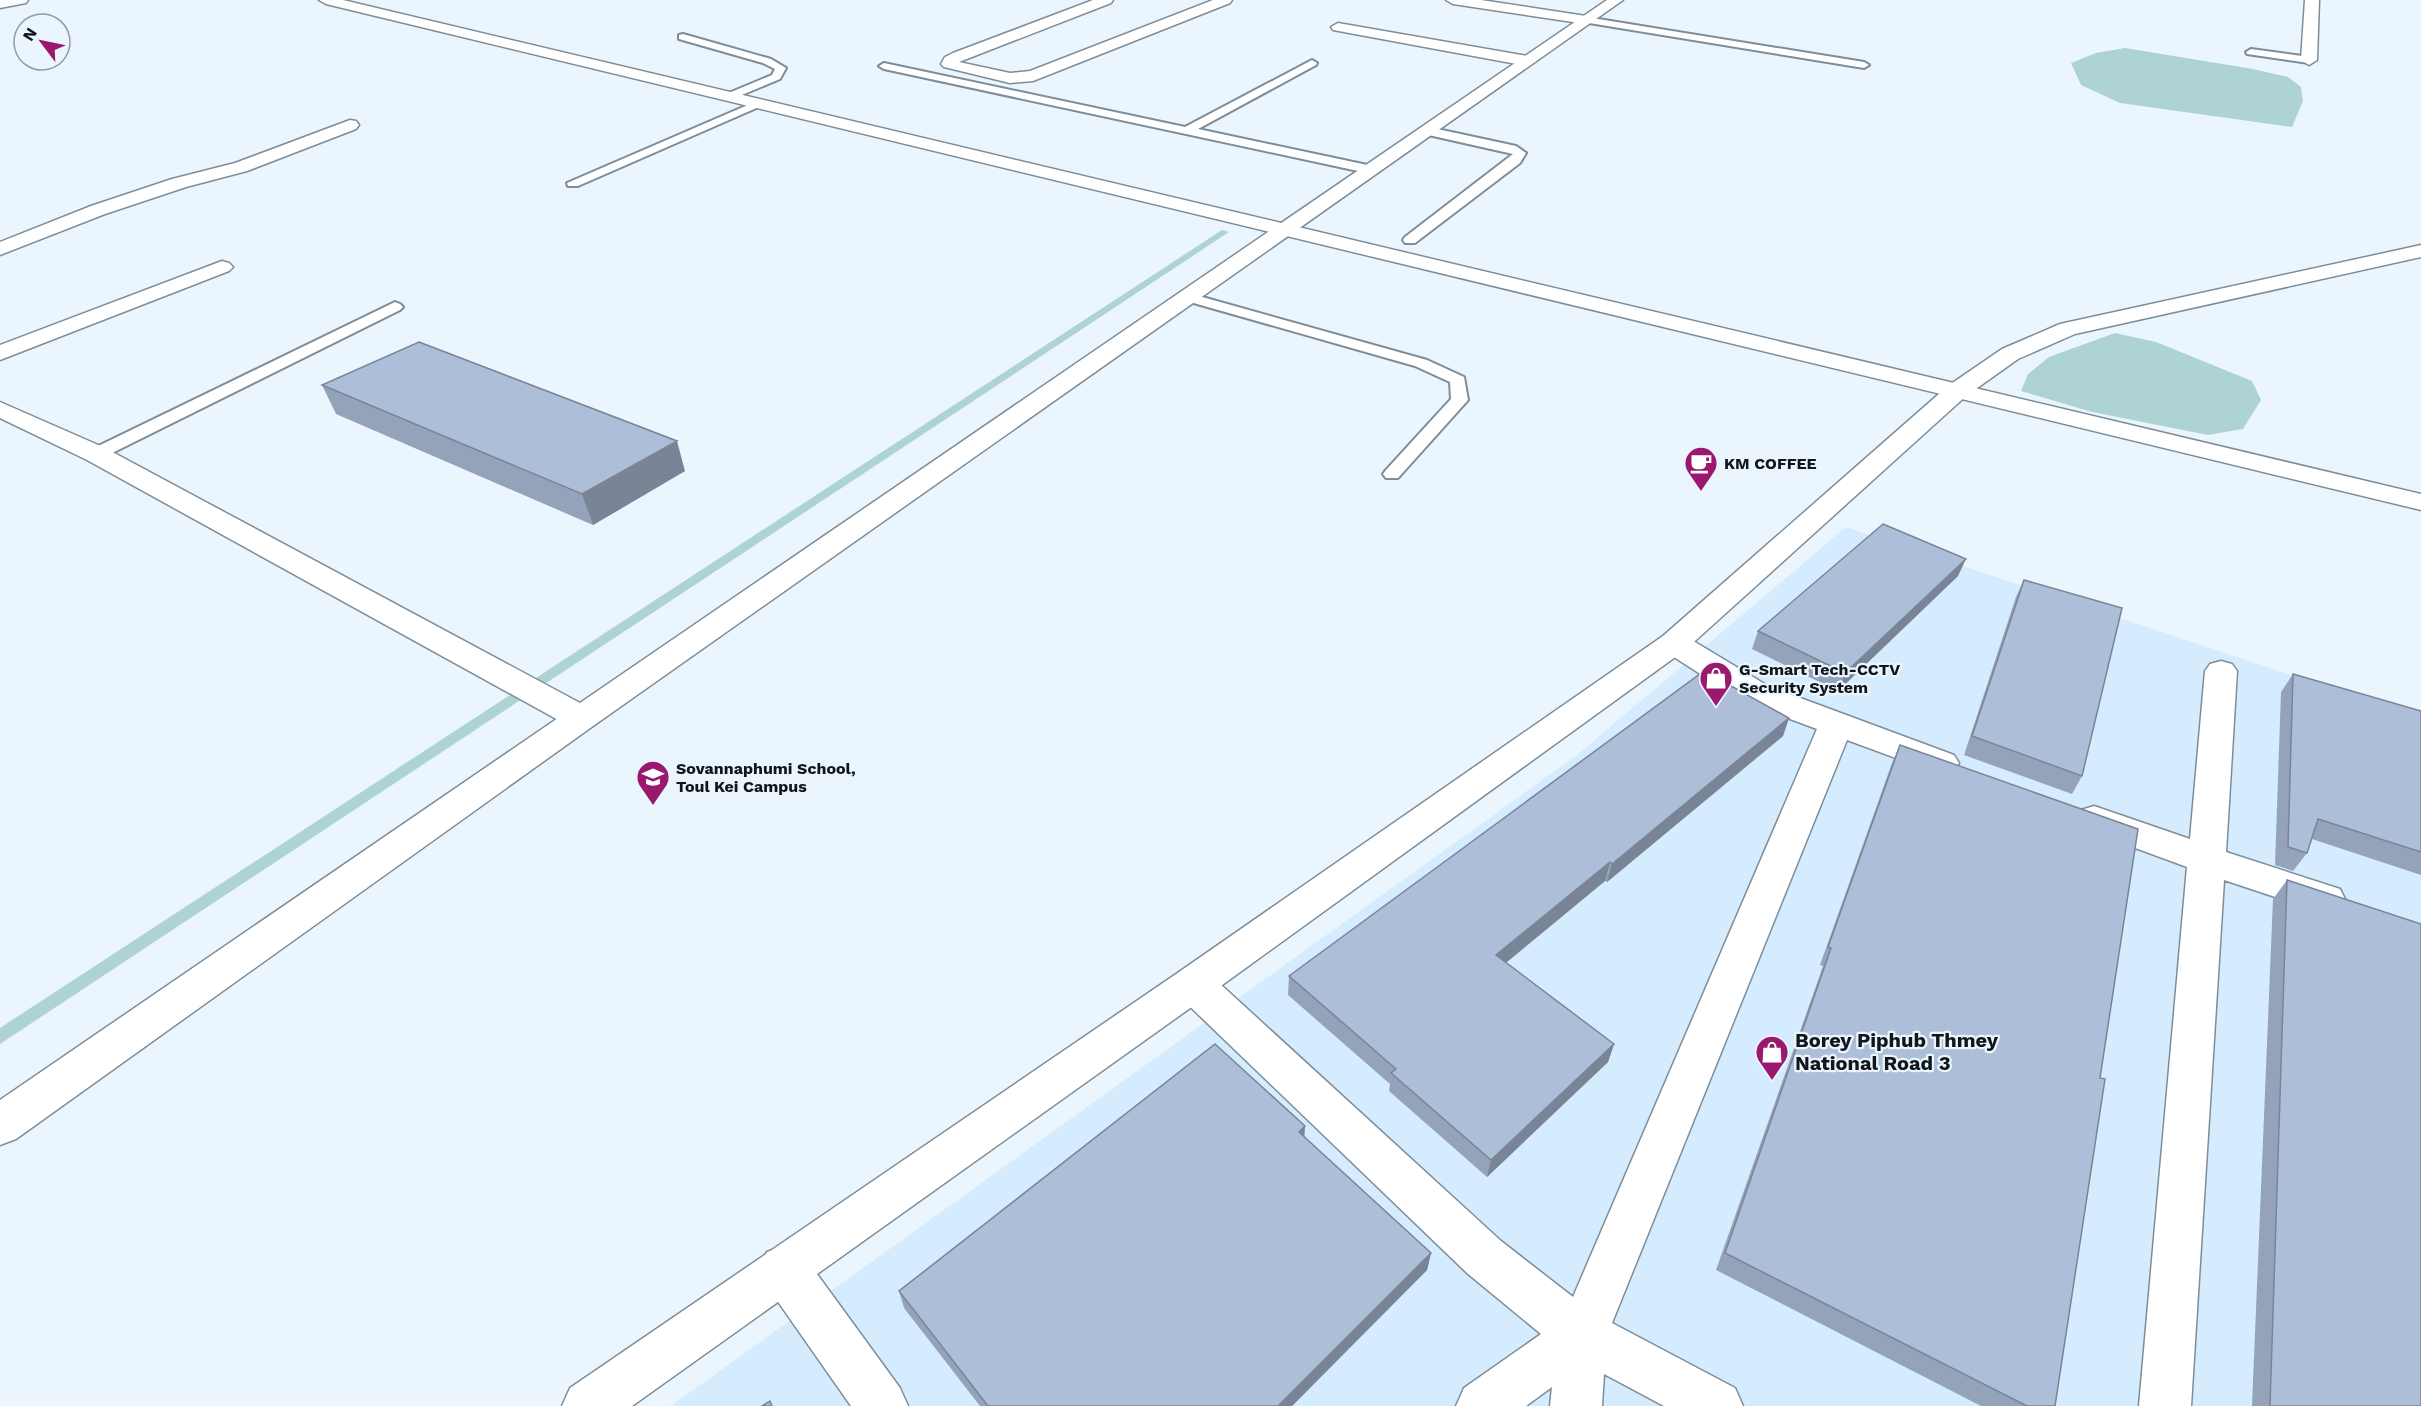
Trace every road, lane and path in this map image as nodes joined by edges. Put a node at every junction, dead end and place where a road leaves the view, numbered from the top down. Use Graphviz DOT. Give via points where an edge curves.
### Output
graph roads {
  1 [pos="21,0"];
  2 [pos="326,0"];
  3 [pos="1106,0"];
  4 [pos="1225,0"];
  5 [pos="1453,0"];
  6 [pos="1616,0"];
  7 [pos="2312,0"];
  8 [pos="0,4"];
  9 [pos="1586,20"];
  10 [pos="1338,27"];
  11 [pos="683,37"];
  12 [pos="2251,52"];
  13 [pos="2309,60"];
  14 [pos="1528,61"];
  15 [pos="1312,63"];
  16 [pos="1864,64"];
  17 [pos="884,66"];
  18 [pos="728,97"];
  19 [pos="757,104"];
  20 [pos="351,124"];
  21 [pos="1188,130"];
  22 [pos="1428,131"];
  23 [pos="1372,170"];
  24 [pos="573,183"];
  25 [pos="1284,230"];
  26 [pos="1410,240"];
  27 [pos="0,249"];
  28 [pos="2421,251"];
  29 [pos="222,267"];
  30 [pos="1188,297"];
  31 [pos="395,307"];
  32 [pos="0,352"];
  33 [pos="1957,391"];
  34 [pos="0,409"];
  35 [pos="96,454"];
  36 [pos="1392,474"];
  37 [pos="2421,502"];
  38 [pos="1674,643"];
  39 [pos="2222,671"];
  40 [pos="581,718"];
  41 [pos="1836,725"];
  42 [pos="1971,774"];
  43 [pos="2061,807"];
  44 [pos="2207,860"];
  45 [pos="2353,908"];
  46 [pos="1193,984"];
  47 [pos="0,1125"];
  48 [pos="784,1269"];
  49 [pos="1582,1335"];
  50 [pos="588,1406"];
  51 [pos="882,1406"];
  52 [pos="1482,1406"];
  53 [pos="1576,1406"];
  54 [pos="1717,1406"];
  55 [pos="2165,1406"];
  1 -- 8 [label="street"];
  2 -- 18 [label="street"];
  3 -- 4 [label="street" via="958,56 949,64 1023,79"];
  5 -- 9 [label="street"];
  6 -- 9 [label="street"];
  7 -- 13 [label="street"];
  9 -- 14 [label="street"];
  9 -- 16 [label="lane"];
  10 -- 14 [label="street"];
  11 -- 18 [label="lane" via="767,61 781,69 776,77"];
  12 -- 13 [label="lane"];
  14 -- 22 [label="street"];
  15 -- 21 [label="lane"];
  17 -- 21 [label="lane"];
  18 -- 19 [label="street"];
  19 -- 24 [label="lane"];
  19 -- 25 [label="street"];
  20 -- 27 [label="street" via="241,167 98,210"];
  21 -- 23 [label="lane"];
  22 -- 23 [label="street"];
  22 -- 26 [label="lane" via="1520,153 1516,160"];
  23 -- 25 [label="street"];
  25 -- 30 [label="street"];
  25 -- 33 [label="street"];
  28 -- 33 [label="street" via="2068,329 2010,354"];
  29 -- 32 [label="street"];
  30 -- 36 [label="lane" via="1421,363 1458,380 1460,400"];
  30 -- 40 [label="street"];
  31 -- 35 [label="lane"];
  33 -- 37 [label="street"];
  33 -- 38 [label="street"];
  34 -- 35 [label="street"];
  35 -- 40 [label="street"];
  38 -- 41 [label="street" via="1756,694"];
  38 -- 46 [label="street"];
  39 -- 44 [label="street"];
  40 -- 47 [label="street"];
  41 -- 42 [label="street"];
  41 -- 49 [label="street"];
  43 -- 44 [label="street"];
  44 -- 45 [label="street"];
  44 -- 55 [label="street"];
  46 -- 48 [label="street"];
  46 -- 49 [label="street" via="1484,1257"];
  48 -- 50 [label="street"];
  48 -- 51 [label="street"];
  49 -- 52 [label="street"];
  49 -- 53 [label="street"];
  49 -- 54 [label="street"];
}
